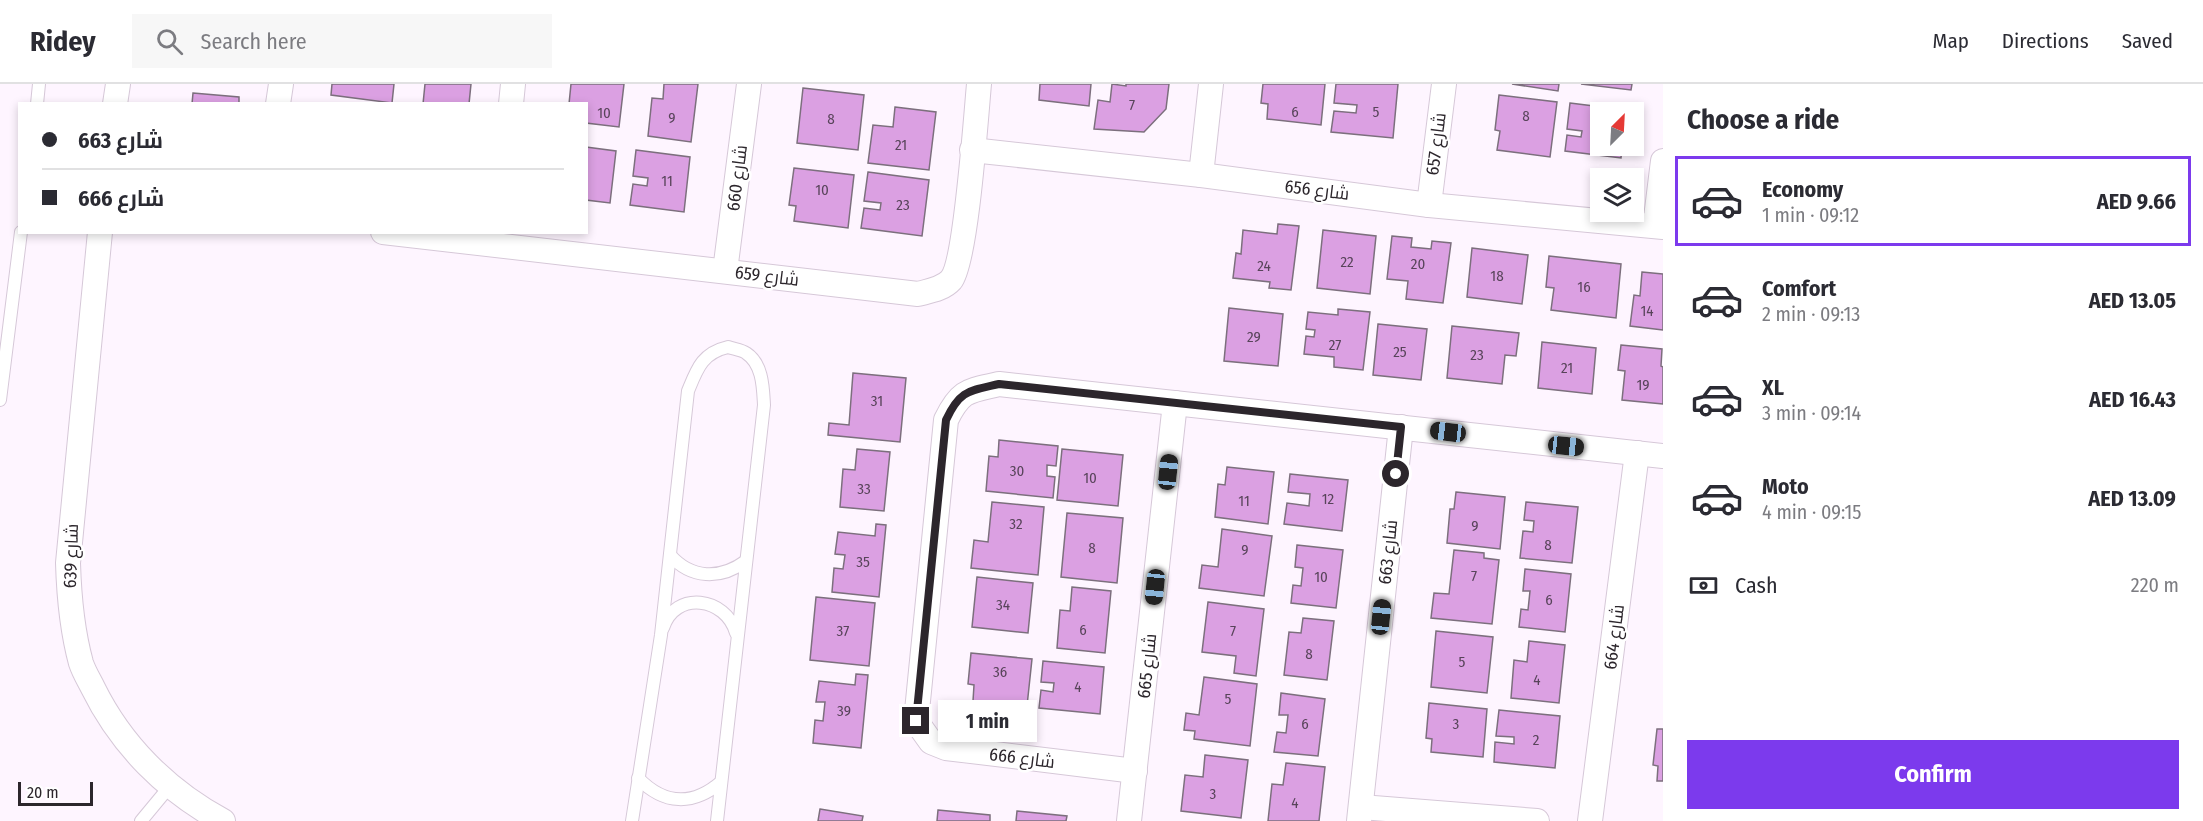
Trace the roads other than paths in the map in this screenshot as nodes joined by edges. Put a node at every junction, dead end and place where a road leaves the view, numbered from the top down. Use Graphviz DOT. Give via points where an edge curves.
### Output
graph roads {
  1 [pos="39,84"];
  2 [pos="118,84"];
  3 [pos="281,84"];
  4 [pos="513,84"];
  5 [pos="749,84"];
  6 [pos="979,84"];
  7 [pos="1211,84"];
  8 [pos="1444,84"];
  9 [pos="37,102"];
  10 [pos="115,102"];
  11 [pos="278,102"];
  12 [pos="511,102"];
  13 [pos="972,150"];
  14 [pos="1663,161"];
  15 [pos="1201,175"];
  16 [pos="1429,205"];
  17 [pos="1659,227"];
  18 [pos="21,234"];
  19 [pos="100,234"];
  20 [pos="416,234"];
  21 [pos="497,239"];
  22 [pos="725,271"];
  23 [pos="0,400"];
  24 [pos="1175,403"];
  25 [pos="1401,427"];
  26 [pos="1637,453"];
  27 [pos="1663,456"];
  28 [pos="670,555"];
  29 [pos="746,561"];
  30 [pos="661,635"];
  31 [pos="737,637"];
  32 [pos="1136,771"];
  33 [pos="638,778"];
  34 [pos="721,782"];
  35 [pos="170,786"];
  36 [pos="1360,814"];
  37 [pos="141,821"];
  38 [pos="223,821"];
  39 [pos="632,821"];
  40 [pos="717,821"];
  41 [pos="1129,821"];
  42 [pos="1537,821"];
  43 [pos="1590,821"];
  1 -- 9 [label="lane"];
  2 -- 10 [label="street"];
  3 -- 11 [label="street"];
  4 -- 12 [label="street"];
  5 -- 22 [label="street, شارع 660"];
  6 -- 13 [label="street, شارع 659"];
  7 -- 15 [label="street"];
  8 -- 16 [label="street, شارع 657"];
  13 -- 15 [label="street, شارع 656"];
  13 -- 22 [label="street, شارع 659" via="961,247 951,279 936,290 918,294"];
  14 -- 17 [label="street"];
  15 -- 16 [label="street, شارع 656"];
  16 -- 17 [label="street, شارع 656"];
  18 -- 23 [label="lane"];
  19 -- 35 [label="street, شارع 639" via="68,563 70,612 82,666 107,716"];
  20 -- 21 [label="street, شارع 659"];
  21 -- 22 [label="street, شارع 659"];
  24 -- 25 [label="street, شارع 666"];
  24 -- 32 [label="street, شارع 665"];
  24 -- 32 [label="street, شارع 666" via="999,384 966,392 954,403 946,420 916,721 931,742 946,748"];
  25 -- 26 [label="street, شارع 666"];
  25 -- 36 [label="street, شارع 663"];
  26 -- 27 [label="street, شارع 666"];
  26 -- 43 [label="street, شارع 664"];
  28 -- 29 [label="lane" via="685,569 705,575 727,572"];
  28 -- 29 [label="lane" via="688,391 699,364 710,354 728,347 746,353 756,363 762,379 764,405"];
  28 -- 30 [label="lane"];
  29 -- 31 [label="lane"];
  30 -- 31 [label="lane" via="674,611 700,602 725,612"];
  30 -- 33 [label="lane"];
  31 -- 34 [label="lane"];
  32 -- 41 [label="street, شارع 665"];
  33 -- 34 [label="lane" via="655,793 675,799 700,796"];
  33 -- 39 [label="lane"];
  34 -- 40 [label="lane"];
  35 -- 37 [label="lane"];
  35 -- 38 [label="street, شارع 639"];
  36 -- 42 [label="street"];
}
